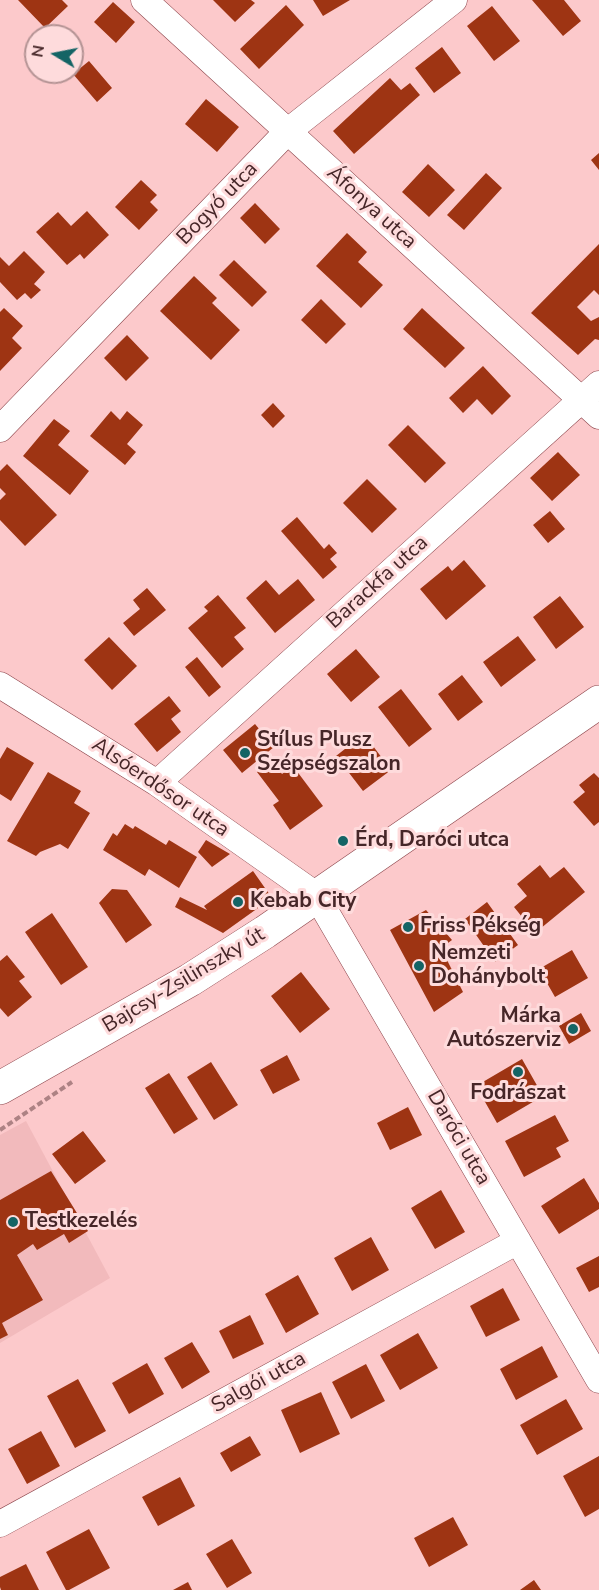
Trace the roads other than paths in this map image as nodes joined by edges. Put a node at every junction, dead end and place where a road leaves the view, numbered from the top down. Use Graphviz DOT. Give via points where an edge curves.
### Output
graph roads {
  1 [pos="144,0"];
  2 [pos="454,0"];
  3 [pos="287,132"];
  4 [pos="593,400"];
  5 [pos="0,429"];
  6 [pos="0,685"];
  7 [pos="599,702"];
  8 [pos="157,783"];
  9 [pos="316,895"];
  10 [pos="0,1088"];
  11 [pos="518,1241"];
  12 [pos="599,1380"];
  13 [pos="0,1524"];
  1 -- 3 [label="street, Áfonya utca"];
  2 -- 3 [label="street, Bogyó utca"];
  3 -- 4 [label="street, Áfonya utca"];
  3 -- 5 [label="street, Bogyó utca"];
  4 -- 8 [label="street, Barackfa utca"];
  6 -- 8 [label="street, Alsóerdősor utca"];
  7 -- 9 [label="main road, Bajcsy-Zsilinszky út"];
  8 -- 9 [label="street, Alsóerdősor utca"];
  9 -- 10 [label="main road, Bajcsy-Zsilinszky út" via="190,980"];
  9 -- 11 [label="street, Daróci utca"];
  11 -- 12 [label="street, Daróci utca"];
  11 -- 13 [label="street, Salgói utca"];
}
